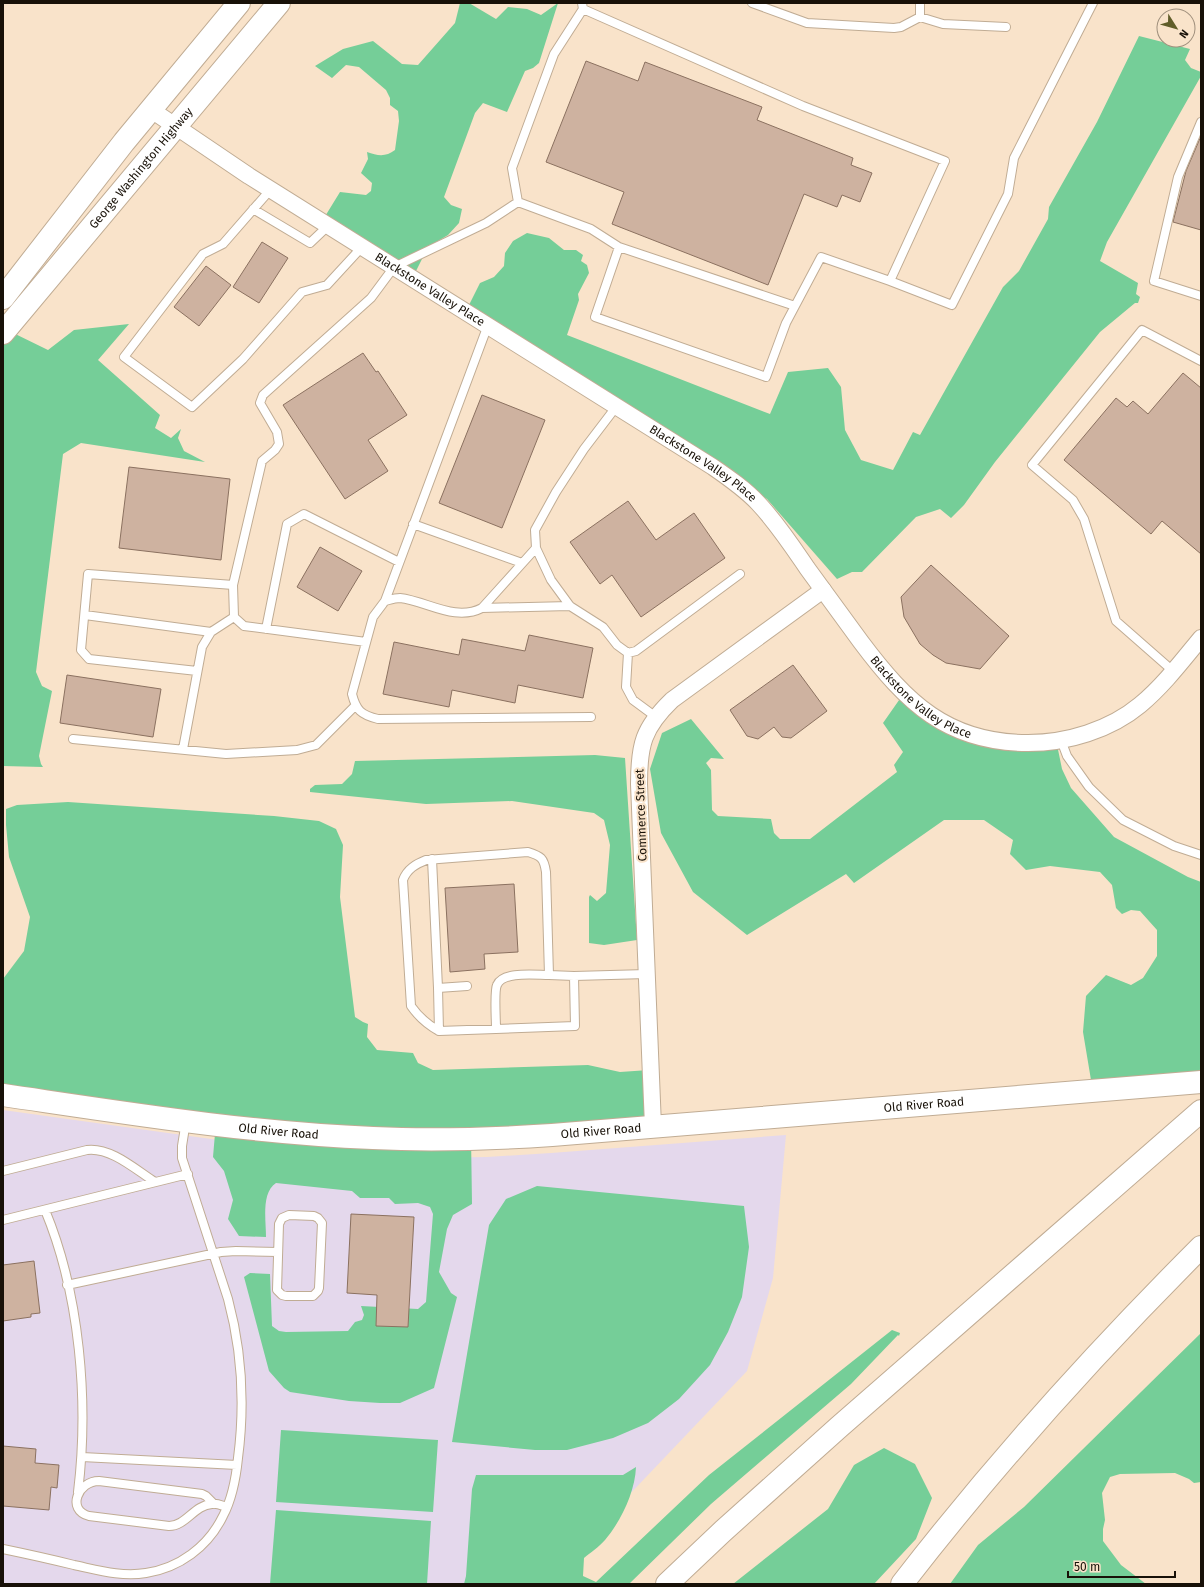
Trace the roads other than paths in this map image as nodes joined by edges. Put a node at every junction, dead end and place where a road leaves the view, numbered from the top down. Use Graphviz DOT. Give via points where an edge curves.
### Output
graph roads {
  1 [pos="239,3"];
  2 [pos="279,3"];
  3 [pos="752,3"];
  4 [pos="920,3"];
  5 [pos="1093,3"];
  6 [pos="582,6"];
  7 [pos="920,17"];
  8 [pos="1006,27"];
  9 [pos="150,109"];
  10 [pos="1201,122"];
  11 [pos="176,127"];
  12 [pos="271,190"];
  13 [pos="518,202"];
  14 [pos="253,209"];
  15 [pos="329,225"];
  16 [pos="362,247"];
  17 [pos="620,247"];
  18 [pos="394,267"];
  19 [pos="890,281"];
  20 [pos="1201,296"];
  21 [pos="3,298"];
  22 [pos="795,306"];
  23 [pos="488,325"];
  24 [pos="3,333"];
  25 [pos="1201,360"];
  26 [pos="616,407"];
  27 [pos="414,524"];
  28 [pos="536,548"];
  29 [pos="399,562"];
  30 [pos="522,563"];
  31 [pos="740,574"];
  32 [pos="233,585"];
  33 [pos="823,590"];
  34 [pos="385,601"];
  35 [pos="570,606"];
  36 [pos="482,608"];
  37 [pos="85,616"];
  38 [pos="234,617"];
  39 [pos="266,629"];
  40 [pos="211,632"];
  41 [pos="1201,638"];
  42 [pos="366,642"];
  43 [pos="628,653"];
  44 [pos="197,670"];
  45 [pos="1173,671"];
  46 [pos="355,706"];
  47 [pos="592,717"];
  48 [pos="656,717"];
  49 [pos="73,739"];
  50 [pos="1061,740"];
  51 [pos="182,750"];
  52 [pos="1201,855"];
  53 [pos="432,859"];
  54 [pos="647,974"];
  55 [pos="549,975"];
  56 [pos="574,976"];
  57 [pos="467,986"];
  58 [pos="438,988"];
  59 [pos="496,1028"];
  60 [pos="439,1030"];
  61 [pos="1201,1082"];
  62 [pos="3,1094"];
  63 [pos="1201,1111"];
  64 [pos="186,1120"];
  65 [pos="653,1126"];
  66 [pos="3,1171"];
  67 [pos="188,1174"];
  68 [pos="155,1182"];
  69 [pos="45,1210"];
  70 [pos="3,1220"];
  71 [pos="1201,1247"];
  72 [pos="278,1252"];
  73 [pos="214,1254"];
  74 [pos="67,1285"];
  75 [pos="82,1457"];
  76 [pos="237,1465"];
  77 [pos="78,1492"];
  78 [pos="214,1504"];
  79 [pos="227,1507"];
  80 [pos="3,1549"];
  81 [pos="667,1584"];
  82 [pos="902,1584"];
  1 -- 9 [label="main road"];
  2 -- 11 [label="main road, George Washington Highway"];
  3 -- 7 [label="lane" via="814,24 894,28"];
  4 -- 7 [label="lane"];
  5 -- 19 [label="lane" via="1014,158 1008,194 952,305"];
  6 -- 13 [label="lane" via="554,54 512,168"];
  6 -- 19 [label="lane" via="803,106 945,161"];
  7 -- 8 [label="lane" via="943,24"];
  9 -- 11 [label="street, Blackstone Valley Place"];
  9 -- 21 [label="main road"];
  10 -- 20 [label="lane" via="1178,177 1154,281"];
  11 -- 12 [label="street, Blackstone Valley Place"];
  11 -- 24 [label="main road, George Washington Highway"];
  12 -- 14 [label="lane"];
  12 -- 15 [label="street, Blackstone Valley Place"];
  13 -- 17 [label="lane" via="591,229"];
  13 -- 18 [label="lane" via="486,222"];
  14 -- 15 [label="lane" via="310,243"];
  14 -- 16 [label="lane" via="223,244 203,254 124,357 192,407 243,359 302,292 327,285"];
  15 -- 16 [label="street, Blackstone Valley Place"];
  16 -- 18 [label="street, Blackstone Valley Place"];
  17 -- 22 [label="lane"];
  17 -- 22 [label="lane" via="595,317 766,377"];
  18 -- 23 [label="street, Blackstone Valley Place"];
  18 -- 32 [label="lane" via="371,298 263,396 260,403 277,432 279,444 262,461"];
  19 -- 22 [label="lane" via="821,257"];
  23 -- 26 [label="street, Blackstone Valley Place"];
  23 -- 27 [label="lane"];
  25 -- 45 [label="lane" via="1142,330 1032,465 1073,500 1084,519 1116,621"];
  26 -- 28 [label="lane" via="556,492 535,530"];
  26 -- 33 [label="street, Blackstone Valley Place" via="713,467 751,496 774,522"];
  27 -- 29 [label="lane"];
  27 -- 30 [label="lane"];
  28 -- 30 [label="lane"];
  28 -- 35 [label="lane" via="551,580"];
  29 -- 34 [label="lane"];
  29 -- 39 [label="lane" via="304,514 287,524"];
  30 -- 36 [label="lane"];
  31 -- 43 [label="lane" via="636,652"];
  32 -- 37 [label="lane" via="88,574"];
  32 -- 38 [label="lane"];
  33 -- 48 [label="street, Commerce Street" via="683,691"];
  33 -- 50 [label="street, Blackstone Valley Place" via="892,682 930,715 953,727 990,739 1019,743"];
  34 -- 36 [label="lane" via="399,598 454,613 473,613"];
  34 -- 42 [label="lane" via="373,617"];
  35 -- 36 [label="lane"];
  35 -- 43 [label="lane" via="603,627 617,645"];
  37 -- 40 [label="lane"];
  37 -- 44 [label="lane" via="81,650 88,659"];
  38 -- 39 [label="lane" via="244,626"];
  38 -- 40 [label="lane"];
  39 -- 42 [label="lane"];
  40 -- 44 [label="lane" via="202,646"];
  41 -- 45 [label="street, Blackstone Valley Place"];
  42 -- 46 [label="lane" via="352,694"];
  43 -- 48 [label="lane" via="626,687 633,700"];
  44 -- 51 [label="lane"];
  45 -- 50 [label="street, Blackstone Valley Place" via="1149,697 1123,717 1094,731"];
  46 -- 47 [label="lane" via="367,717 378,719"];
  46 -- 51 [label="lane" via="316,745 297,750 226,754"];
  48 -- 54 [label="street, Commerce Street" via="644,737 639,765"];
  49 -- 51 [label="lane"];
  50 -- 52 [label="lane" via="1067,756 1089,787 1123,820 1174,846"];
  53 -- 55 [label="lane" via="528,852 538,855 544,862 546,872"];
  53 -- 58 [label="lane"];
  53 -- 60 [label="lane" via="417,864 409,870 403,880 411,1006 425,1021"];
  54 -- 56 [label="lane"];
  54 -- 65 [label="street, Commerce Street"];
  55 -- 56 [label="lane"];
  55 -- 59 [label="lane" via="502,978 496,986"];
  56 -- 59 [label="lane" via="575,1026"];
  57 -- 58 [label="lane"];
  58 -- 60 [label="lane"];
  59 -- 60 [label="lane"];
  61 -- 65 [label="main road, Old River Road"];
  62 -- 64 [label="main road, Old River Road"];
  63 -- 81 [label="main road" via="812,1452"];
  64 -- 65 [label="main road, Old River Road" via="314,1134 403,1140 490,1139"];
  64 -- 67 [label="lane" via="182,1152"];
  66 -- 68 [label="lane" via="87,1150 98,1150 110,1153"];
  67 -- 68 [label="lane"];
  67 -- 73 [label="lane"];
  68 -- 69 [label="lane"];
  69 -- 70 [label="lane"];
  69 -- 74 [label="lane"];
  71 -- 82 [label="main road" via="1048,1409 976,1492"];
  72 -- 72 [label="lane" via="278,1293 310,1297 316,1294 319,1288 322,1227 320,1220 314,1216 289,1215 282,1218 279,1224"];
  72 -- 73 [label="lane" via="236,1251"];
  73 -- 74 [label="lane"];
  73 -- 76 [label="lane" via="233,1318 240,1355 242,1410"];
  74 -- 75 [label="lane" via="74,1316 80,1367"];
  75 -- 76 [label="lane"];
  75 -- 77 [label="lane"];
  76 -- 79 [label="lane"];
  77 -- 78 [label="lane" via="88,1484 99,1481 202,1494"];
  77 -- 78 [label="lane" via="77,1506 85,1515 168,1526 178,1524 203,1506"];
  78 -- 79 [label="lane"];
  79 -- 80 [label="lane" via="216,1528 198,1550 173,1565 146,1573 106,1572"];
}
